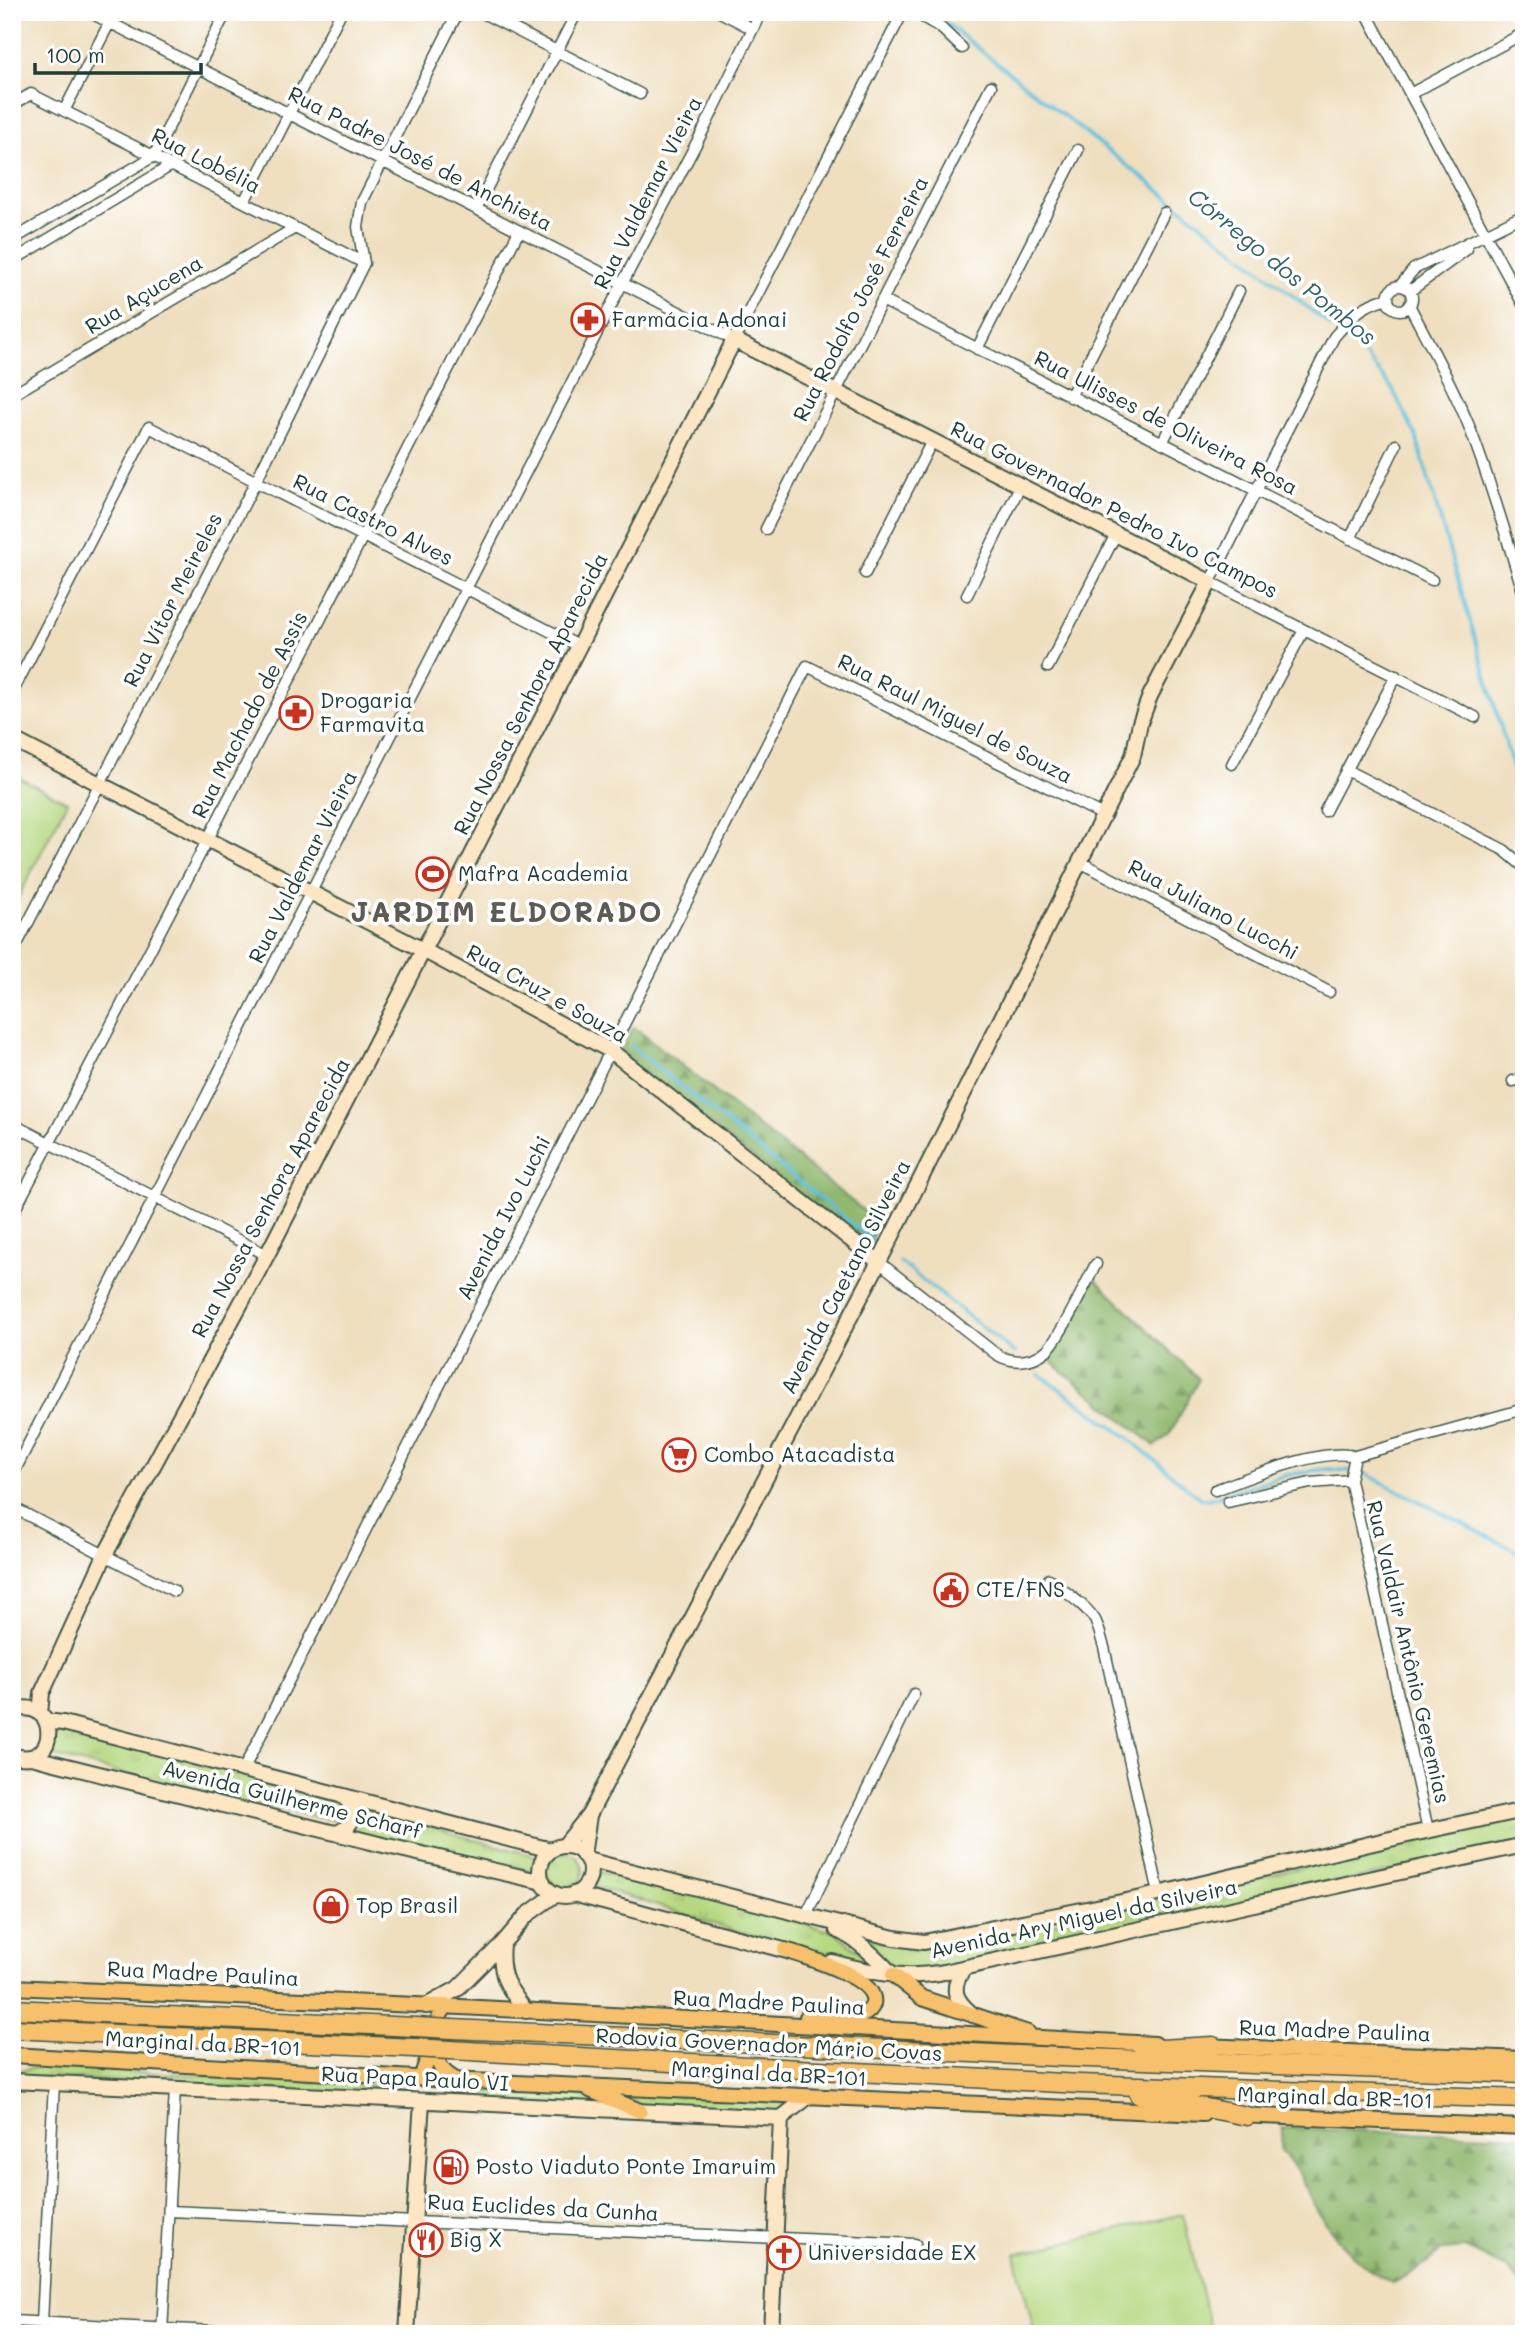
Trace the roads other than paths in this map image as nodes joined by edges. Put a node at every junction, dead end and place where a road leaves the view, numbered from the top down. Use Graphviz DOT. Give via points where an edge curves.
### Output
graph roads {
  1 [pos="89,12"];
  2 [pos="115,12"];
  3 [pos="226,12"];
  4 [pos="341,12"];
  5 [pos="458,12"];
  6 [pos="481,12"];
  7 [pos="577,12"];
  8 [pos="720,12"];
  9 [pos="761,12"];
  10 [pos="903,12"];
  11 [pos="914,12"];
  12 [pos="1366,12"];
  13 [pos="109,23"];
  14 [pos="753,29"];
  15 [pos="1524,33"];
  16 [pos="961,48"];
  17 [pos="557,51"];
  18 [pos="198,68"];
  19 [pos="991,86"];
  20 [pos="640,94"];
  21 [pos="1410,94"];
  22 [pos="12,105"];
  23 [pos="64,111"];
  24 [pos="289,114"];
  25 [pos="1078,150"];
  26 [pos="154,156"];
  27 [pos="383,162"];
  28 [pos="172,165"];
  29 [pos="244,202"];
  30 [pos="476,209"];
  31 [pos="1164,213"];
  32 [pos="1524,215"];
  33 [pos="295,228"];
  34 [pos="519,231"];
  35 [pos="1487,234"];
  36 [pos="12,240"];
  37 [pos="12,261"];
  38 [pos="364,262"];
  39 [pos="622,284"];
  40 [pos="1405,288"];
  41 [pos="1239,291"];
  42 [pos="1388,298"];
  43 [pos="882,300"];
  44 [pos="1409,305"];
  45 [pos="1524,306"];
  46 [pos="734,340"];
  47 [pos="978,349"];
  48 [pos="836,391"];
  49 [pos="12,395"];
  50 [pos="1070,397"];
  51 [pos="932,441"];
  52 [pos="1162,443"];
  53 [pos="1396,445"];
  54 [pos="256,481"];
  55 [pos="1020,486"];
  56 [pos="1256,491"];
  57 [pos="766,529"];
  58 [pos="1116,534"];
  59 [pos="363,536"];
  60 [pos="1350,539"];
  61 [pos="865,573"];
  62 [pos="1432,580"];
  63 [pos="1210,582"];
  64 [pos="467,589"];
  65 [pos="967,595"];
  66 [pos="1524,595"];
  67 [pos="1304,629"];
  68 [pos="579,646"];
  69 [pos="1048,667"];
  70 [pos="1396,676"];
  71 [pos="799,683"];
  72 [pos="12,693"];
  73 [pos="1475,717"];
  74 [pos="12,739"];
  75 [pos="1232,764"];
  76 [pos="1346,770"];
  77 [pos="101,785"];
  78 [pos="1325,811"];
  79 [pos="1103,815"];
  80 [pos="208,839"];
  81 [pos="1080,862"];
  82 [pos="1524,867"];
  83 [pos="312,892"];
  84 [pos="423,950"];
  85 [pos="12,954"];
  86 [pos="1329,992"];
  87 [pos="611,1051"];
  88 [pos="12,1124"];
  89 [pos="49,1143"];
  90 [pos="156,1198"];
  91 [pos="12,1216"];
  92 [pos="267,1255"];
  93 [pos="879,1262"];
  94 [pos="1096,1264"];
  95 [pos="1524,1409"];
  96 [pos="1355,1458"];
  97 [pos="12,1476"];
  98 [pos="1350,1479"];
  99 [pos="1215,1490"];
  100 [pos="1228,1502"];
  101 [pos="12,1507"];
  102 [pos="105,1555"];
  103 [pos="1049,1579"];
  104 [pos="174,1591"];
  105 [pos="42,1693"];
  106 [pos="914,1694"];
  107 [pos="15,1709"];
  108 [pos="43,1717"];
  109 [pos="23,1757"];
  110 [pos="12,1768"];
  111 [pos="243,1770"];
  112 [pos="342,1796"];
  113 [pos="1524,1810"];
  114 [pos="589,1815"];
  115 [pos="1428,1830"];
  116 [pos="335,1833"];
  117 [pos="1524,1845"];
  118 [pos="558,1848"];
  119 [pos="585,1857"];
  120 [pos="548,1887"];
  121 [pos="1159,1893"];
  122 [pos="573,1894"];
  123 [pos="807,1917"];
  124 [pos="502,1944"];
  125 [pos="785,1950"];
  126 [pos="963,1969"];
  127 [pos="893,1975"];
  128 [pos="12,1987"];
  129 [pos="426,2006"];
  130 [pos="445,2007"];
  131 [pos="12,2009"];
  132 [pos="526,2011"];
  133 [pos="974,2016"];
  134 [pos="758,2023"];
  135 [pos="12,2029"];
  136 [pos="1049,2039"];
  137 [pos="1213,2046"];
  138 [pos="12,2055"];
  139 [pos="52,2057"];
  140 [pos="1060,2057"];
  141 [pos="1524,2059"];
  142 [pos="12,2064"];
  143 [pos="1524,2074"];
  144 [pos="421,2078"];
  145 [pos="456,2080"];
  146 [pos="12,2081"];
  147 [pos="54,2083"];
  148 [pos="1080,2084"];
  149 [pos="579,2086"];
  150 [pos="175,2089"];
  151 [pos="808,2096"];
  152 [pos="1524,2099"];
  153 [pos="422,2101"];
  154 [pos="640,2111"];
  155 [pos="1247,2116"];
  156 [pos="781,2118"];
  157 [pos="1524,2127"];
  158 [pos="169,2211"];
  159 [pos="413,2221"];
  160 [pos="775,2238"];
  161 [pos="915,2244"];
  162 [pos="12,2321"];
  163 [pos="42,2322"];
  164 [pos="162,2331"];
  165 [pos="276,2334"];
  166 [pos="407,2334"];
  167 [pos="771,2334"];
  1 -- 13 [label="street, Rua Padre José de Anchieta"];
  2 -- 13 [label="street"];
  3 -- 18 [label="street"];
  4 -- 24 [label="street"];
  5 -- 27 [label="street"];
  6 -- 17 [label="street"];
  7 -- 17 [label="street"];
  8 -- 14 [label="street"];
  9 -- 14 [label="street, Rua Valdemar Vieira"];
  10 -- 46 [label="street, Rua Nossa Senhora Aparecida"];
  11 -- 16 [label="street"];
  12 -- 21 [label="street"];
  13 -- 18 [label="street, Rua Padre José de Anchieta"];
  13 -- 23 [label="street"];
  14 -- 39 [label="street, Rua Valdemar Vieira"];
  15 -- 21 [label="street"];
  17 -- 20 [label="street"];
  17 -- 30 [label="street"];
  18 -- 24 [label="street, Rua Padre José de Anchieta"];
  18 -- 26 [label="street"];
  19 -- 43 [label="street, Rua Rodolfo José Ferreira"];
  21 -- 35 [label="street"];
  22 -- 23 [label="street, Rua Lobélia" via="31,94"];
  23 -- 26 [label="street, Rua Lobélia"];
  24 -- 27 [label="street, Rua Padre José de Anchieta"];
  24 -- 29 [label="street"];
  25 -- 47 [label="street"];
  26 -- 28 [label="street, Rua Lobélia"];
  26 -- 36 [label="street"];
  27 -- 30 [label="street, Rua Padre José de Anchieta"];
  27 -- 38 [label="street" via="359,213"];
  28 -- 29 [label="street, Rua Lobélia"];
  28 -- 37 [label="street"];
  29 -- 33 [label="street, Rua Lobélia"];
  30 -- 34 [label="street, Rua Padre José de Anchieta"];
  31 -- 50 [label="street"];
  32 -- 35 [label="street"];
  33 -- 38 [label="street, Rua Lobélia"];
  33 -- 49 [label="street, Rua Açucena"];
  34 -- 39 [label="street, Rua Padre José de Anchieta"];
  34 -- 59 [label="street, Rua Machado de Assis"];
  35 -- 40 [label="street" via="1414,269"];
  35 -- 45 [label="street"];
  38 -- 54 [label="street, Rua Vítor Meireles"];
  39 -- 46 [label="street, Rua Padre José de Anchieta"];
  39 -- 64 [label="street, Rua Valdemar Vieira"];
  40 -- 42 [label="street" via="1392,289"];
  40 -- 44 [label="street" via="1412,298"];
  41 -- 52 [label="street"];
  42 -- 44 [label="street" via="1396,309"];
  42 -- 56 [label="street" via="1360,309 1334,337"];
  43 -- 47 [label="street, Rua Ulisses de Oliveira Rosa"];
  43 -- 48 [label="street, Rua Rodolfo José Ferreira"];
  44 -- 66 [label="street" via="1468,424"];
  46 -- 48 [label="street, Rua Governador Pedro Ivo Campos"];
  46 -- 68 [label="street, Rua Nossa Senhora Aparecida"];
  47 -- 50 [label="street, Rua Ulisses de Oliveira Rosa"];
  48 -- 51 [label="street, Rua Governador Pedro Ivo Campos"];
  48 -- 57 [label="street, Rua Rodolfo José Ferreira"];
  50 -- 52 [label="street, Rua Ulisses de Oliveira Rosa"];
  51 -- 55 [label="street, Rua Governador Pedro Ivo Campos"];
  51 -- 61 [label="street"];
  52 -- 56 [label="street, Rua Ulisses de Oliveira Rosa"];
  53 -- 60 [label="street"];
  54 -- 59 [label="street, Rua Castro Alves"];
  54 -- 72 [label="street, Rua Castro Alves" via="149,427"];
  54 -- 77 [label="street, Rua Vítor Meireles"];
  55 -- 58 [label="street, Rua Governador Pedro Ivo Campos"];
  55 -- 65 [label="street"];
  56 -- 60 [label="street, Rua Ulisses de Oliveira Rosa"];
  56 -- 63 [label="street"];
  58 -- 63 [label="street, Rua Governador Pedro Ivo Campos"];
  58 -- 69 [label="street"];
  59 -- 64 [label="street, Rua Castro Alves"];
  59 -- 80 [label="street, Rua Machado de Assis"];
  60 -- 62 [label="street, Rua Ulisses de Oliveira Rosa"];
  63 -- 67 [label="street, Rua Governador Pedro Ivo Campos"];
  63 -- 79 [label="street, Avenida Caetano Silveira" via="1150,696 1133,756"];
  64 -- 68 [label="street, Rua Castro Alves"];
  64 -- 83 [label="street, Rua Valdemar Vieira"];
  67 -- 70 [label="street, Rua Governador Pedro Ivo Campos"];
  67 -- 75 [label="street"];
  68 -- 84 [label="street, Rua Nossa Senhora Aparecida"];
  70 -- 73 [label="street, Rua Governador Pedro Ivo Campos"];
  70 -- 76 [label="street"];
  71 -- 79 [label="street, Rua Raul Miguel de Souza" via="807,666"];
  71 -- 87 [label="street, Avenida Ivo Luchi"];
  74 -- 77 [label="street, Rua Cruz e Souza"];
  76 -- 78 [label="street"];
  76 -- 82 [label="street" via="1504,850"];
  77 -- 80 [label="street, Rua Cruz e Souza"];
  77 -- 85 [label="street, Rua Vítor Meireles"];
  79 -- 81 [label="street, Avenida Caetano Silveira"];
  80 -- 83 [label="street, Rua Cruz e Souza"];
  80 -- 89 [label="street, Rua Machado de Assis"];
  81 -- 86 [label="street, Rua Juliano Lucchi"];
  81 -- 93 [label="street, Avenida Caetano Silveira"];
  83 -- 84 [label="street, Rua Cruz e Souza"];
  83 -- 90 [label="street, Rua Valdemar Vieira"];
  84 -- 87 [label="street, Rua Cruz e Souza"];
  84 -- 92 [label="street, Rua Nossa Senhora Aparecida"];
  87 -- 93 [label="street, Rua Cruz e Souza"];
  87 -- 111 [label="street, Avenida Ivo Luchi"];
  88 -- 89 [label="street"];
  89 -- 90 [label="street"];
  89 -- 91 [label="street, Rua Machado de Assis"];
  90 -- 92 [label="street"];
  90 -- 97 [label="street, Rua Valdemar Vieira"];
  92 -- 102 [label="street, Rua Nossa Senhora Aparecida"];
  93 -- 94 [label="street" via="996,1354 1014,1360 1027,1360 1047,1349"];
  93 -- 114 [label="street, Avenida Caetano Silveira"];
  95 -- 96 [label="street"];
  96 -- 98 [label="street"];
  96 -- 99 [label="street" via="1333,1455 1293,1464"];
  98 -- 100 [label="street, Rua Valdair Antônio Geremias"];
  98 -- 115 [label="street, Rua Valdair Antônio Geremias"];
  101 -- 102 [label="street"];
  102 -- 104 [label="street"];
  102 -- 105 [label="street, Rua Nossa Senhora Aparecida"];
  103 -- 121 [label="street" via="1094,1618 1097,1626"];
  105 -- 107 [label="street, Rua Nossa Senhora Aparecida"];
  105 -- 108 [label="street, Rua Nossa Senhora Aparecida"];
  106 -- 123 [label="street"];
  107 -- 108 [label="street, Avenida Guilherme Scharf" via="32,1709"];
  108 -- 109 [label="street, Rua Nossa Senhora Aparecida" via="49,1732 47,1743 41,1752"];
  108 -- 111 [label="street, Avenida Guilherme Scharf"];
  109 -- 110 [label="street"];
  109 -- 116 [label="street, Avenida Guilherme Scharf"];
  111 -- 112 [label="street, Avenida Guilherme Scharf"];
  112 -- 116 [label="street" via="350,1802 353,1817"];
  112 -- 118 [label="street, Avenida Guilherme Scharf"];
  113 -- 115 [label="street, Avenida Ary Miguel da Silveira"];
  114 -- 118 [label="street, Avenida Caetano Silveira"];
  114 -- 119 [label="street, Avenida Caetano Silveira"];
  115 -- 121 [label="street, Avenida Ary Miguel da Silveira"];
  116 -- 120 [label="street, Avenida Guilherme Scharf"];
  117 -- 126 [label="street, Avenida Ary Miguel da Silveira"];
  118 -- 119 [label="street" via="578,1850"];
  118 -- 120 [label="street" via="542,1861 540,1876"];
  119 -- 122 [label="street" via="589,1877"];
  119 -- 123 [label="street, Avenida Ary Miguel da Silveira"];
  120 -- 122 [label="street"];
  120 -- 124 [label="street"];
  121 -- 123 [label="street, Avenida Ary Miguel da Silveira" via="924,1942"];
  122 -- 125 [label="street, Avenida Ary Miguel da Silveira"];
  123 -- 127 [label="street" via="849,1936"];
  124 -- 129 [label="street" via="457,1989"];
  124 -- 132 [label="street" via="502,1975"];
  125 -- 127 [label="street, Avenida Ary Miguel da Silveira"];
  125 -- 134 [label="main road" via="858,1979 873,1996 873,2004 869,2012 855,2017"];
  126 -- 127 [label="street, Avenida Ary Miguel da Silveira"];
  126 -- 133 [label="street" via="956,1993"];
  127 -- 133 [label="main road" via="922,1998"];
  128 -- 129 [label="main road, Rua Madre Paulina"];
  129 -- 130 [label="main road, Rua Madre Paulina"];
  129 -- 144 [label="main road" via="432,2034"];
  130 -- 132 [label="main road, Rua Madre Paulina"];
  130 -- 145 [label="main road" via="435,2035 437,2061"];
  131 -- 140 [label="highway, Rodovia Governador Mário Covas, bridge"];
  132 -- 134 [label="main road, Rua Madre Paulina"];
  133 -- 136 [label="main road"];
  134 -- 136 [label="main road, Rua Madre Paulina"];
  135 -- 148 [label="highway, Rodovia Governador Mário Covas, bridge"];
  136 -- 137 [label="main road, Rua Madre Paulina"];
  137 -- 140 [label="highway"];
  137 -- 141 [label="main road, Rua Madre Paulina"];
  138 -- 139 [label="main road, Marginal da BR-101"];
  139 -- 142 [label="main road"];
  139 -- 144 [label="main road, Marginal da BR-101"];
  140 -- 143 [label="highway, Rodovia Governador Mário Covas"];
  144 -- 145 [label="main road, Marginal da BR-101"];
  145 -- 149 [label="main road, Marginal da BR-101"];
  146 -- 147 [label="street, Rua Papa Paulo VI"];
  147 -- 150 [label="street, Rua Papa Paulo VI"];
  147 -- 163 [label="street"];
  148 -- 152 [label="highway, Rodovia Governador Mário Covas"];
  148 -- 155 [label="highway"];
  149 -- 151 [label="main road, Marginal da BR-101"];
  149 -- 154 [label="main road"];
  150 -- 153 [label="street, Rua Papa Paulo VI"];
  150 -- 158 [label="street"];
  151 -- 155 [label="main road, Marginal da BR-101"];
  151 -- 156 [label="street"];
  153 -- 154 [label="street, Rua Papa Paulo VI"];
  153 -- 159 [label="street"];
  154 -- 156 [label="street, Rua Papa Paulo VI"];
  155 -- 157 [label="main road, Marginal da BR-101"];
  156 -- 160 [label="street"];
  158 -- 159 [label="street, Rua Euclides da Cunha"];
  158 -- 164 [label="street"];
  159 -- 160 [label="street, Rua Euclides da Cunha"];
  159 -- 166 [label="street"];
  160 -- 161 [label="street, Rua Euclides da Cunha"];
  160 -- 167 [label="street"];
  162 -- 163 [label="street"];
  163 -- 164 [label="street"];
  164 -- 165 [label="street"];
}
